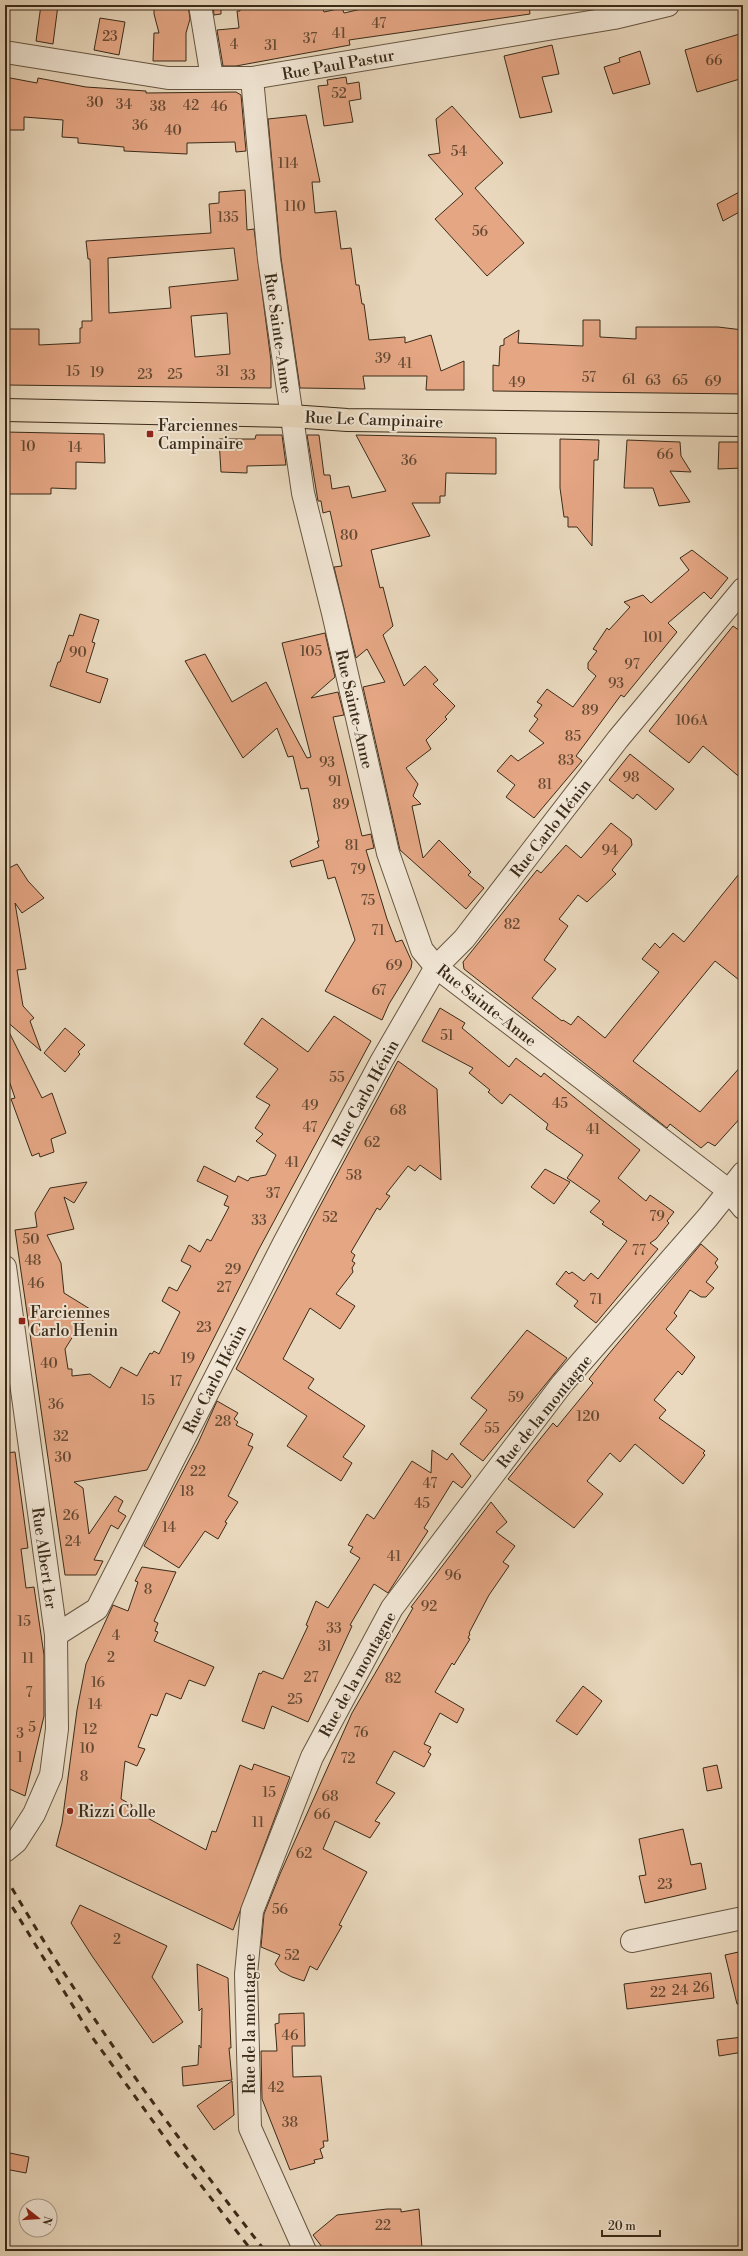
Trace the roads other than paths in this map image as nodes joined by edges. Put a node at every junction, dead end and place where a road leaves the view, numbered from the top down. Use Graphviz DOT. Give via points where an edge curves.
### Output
graph roads {
  1 [pos="200,5"];
  2 [pos="668,5"];
  3 [pos="5,52"];
  4 [pos="212,78"];
  5 [pos="252,78"];
  6 [pos="5,410"];
  7 [pos="291,416"];
  8 [pos="743,425"];
  9 [pos="743,589"];
  10 [pos="436,968"];
  11 [pos="743,1173"];
  12 [pos="728,1190"];
  13 [pos="743,1208"];
  14 [pos="5,1267"];
  15 [pos="56,1635"];
  16 [pos="10,1847"];
  17 [pos="743,1918"];
  18 [pos="632,1941"];
  19 [pos="305,2251"];
  1 -- 4 [label="street"];
  2 -- 5 [label="street, Rue Paul Pastur" via="614,18"];
  3 -- 4 [label="street, Rue Paul Pastur" via="168,78"];
  4 -- 5 [label="street, Rue Paul Pastur"];
  5 -- 7 [label="street, Rue Sainte-Anne" via="269,259"];
  6 -- 7 [label="main road, Rue Le Campinaire"];
  7 -- 8 [label="main road, Rue Le Campinaire" via="347,420"];
  7 -- 10 [label="street, Rue Sainte-Anne" via="302,493 333,613 388,853 422,950"];
  9 -- 10 [label="street, Rue Carlo Hénin" via="618,739 464,939"];
  10 -- 12 [label="street, Rue Sainte-Anne"];
  10 -- 15 [label="street, Rue Carlo Hénin" via="381,1062 284,1243 97,1609"];
  11 -- 12 [label="street, Rue de la montagne"];
  12 -- 13 [label="street, Rue Sainte-Anne"];
  12 -- 19 [label="street, Rue de la montagne" via="562,1384 392,1608 312,1757 252,1911 246,1974 250,2128"];
  14 -- 15 [label="street, Rue Albert 1er"];
  15 -- 16 [label="street, Rue Albert 1er" via="57,1729 51,1775 34,1814"];
  17 -- 18 [label="street"];
}
